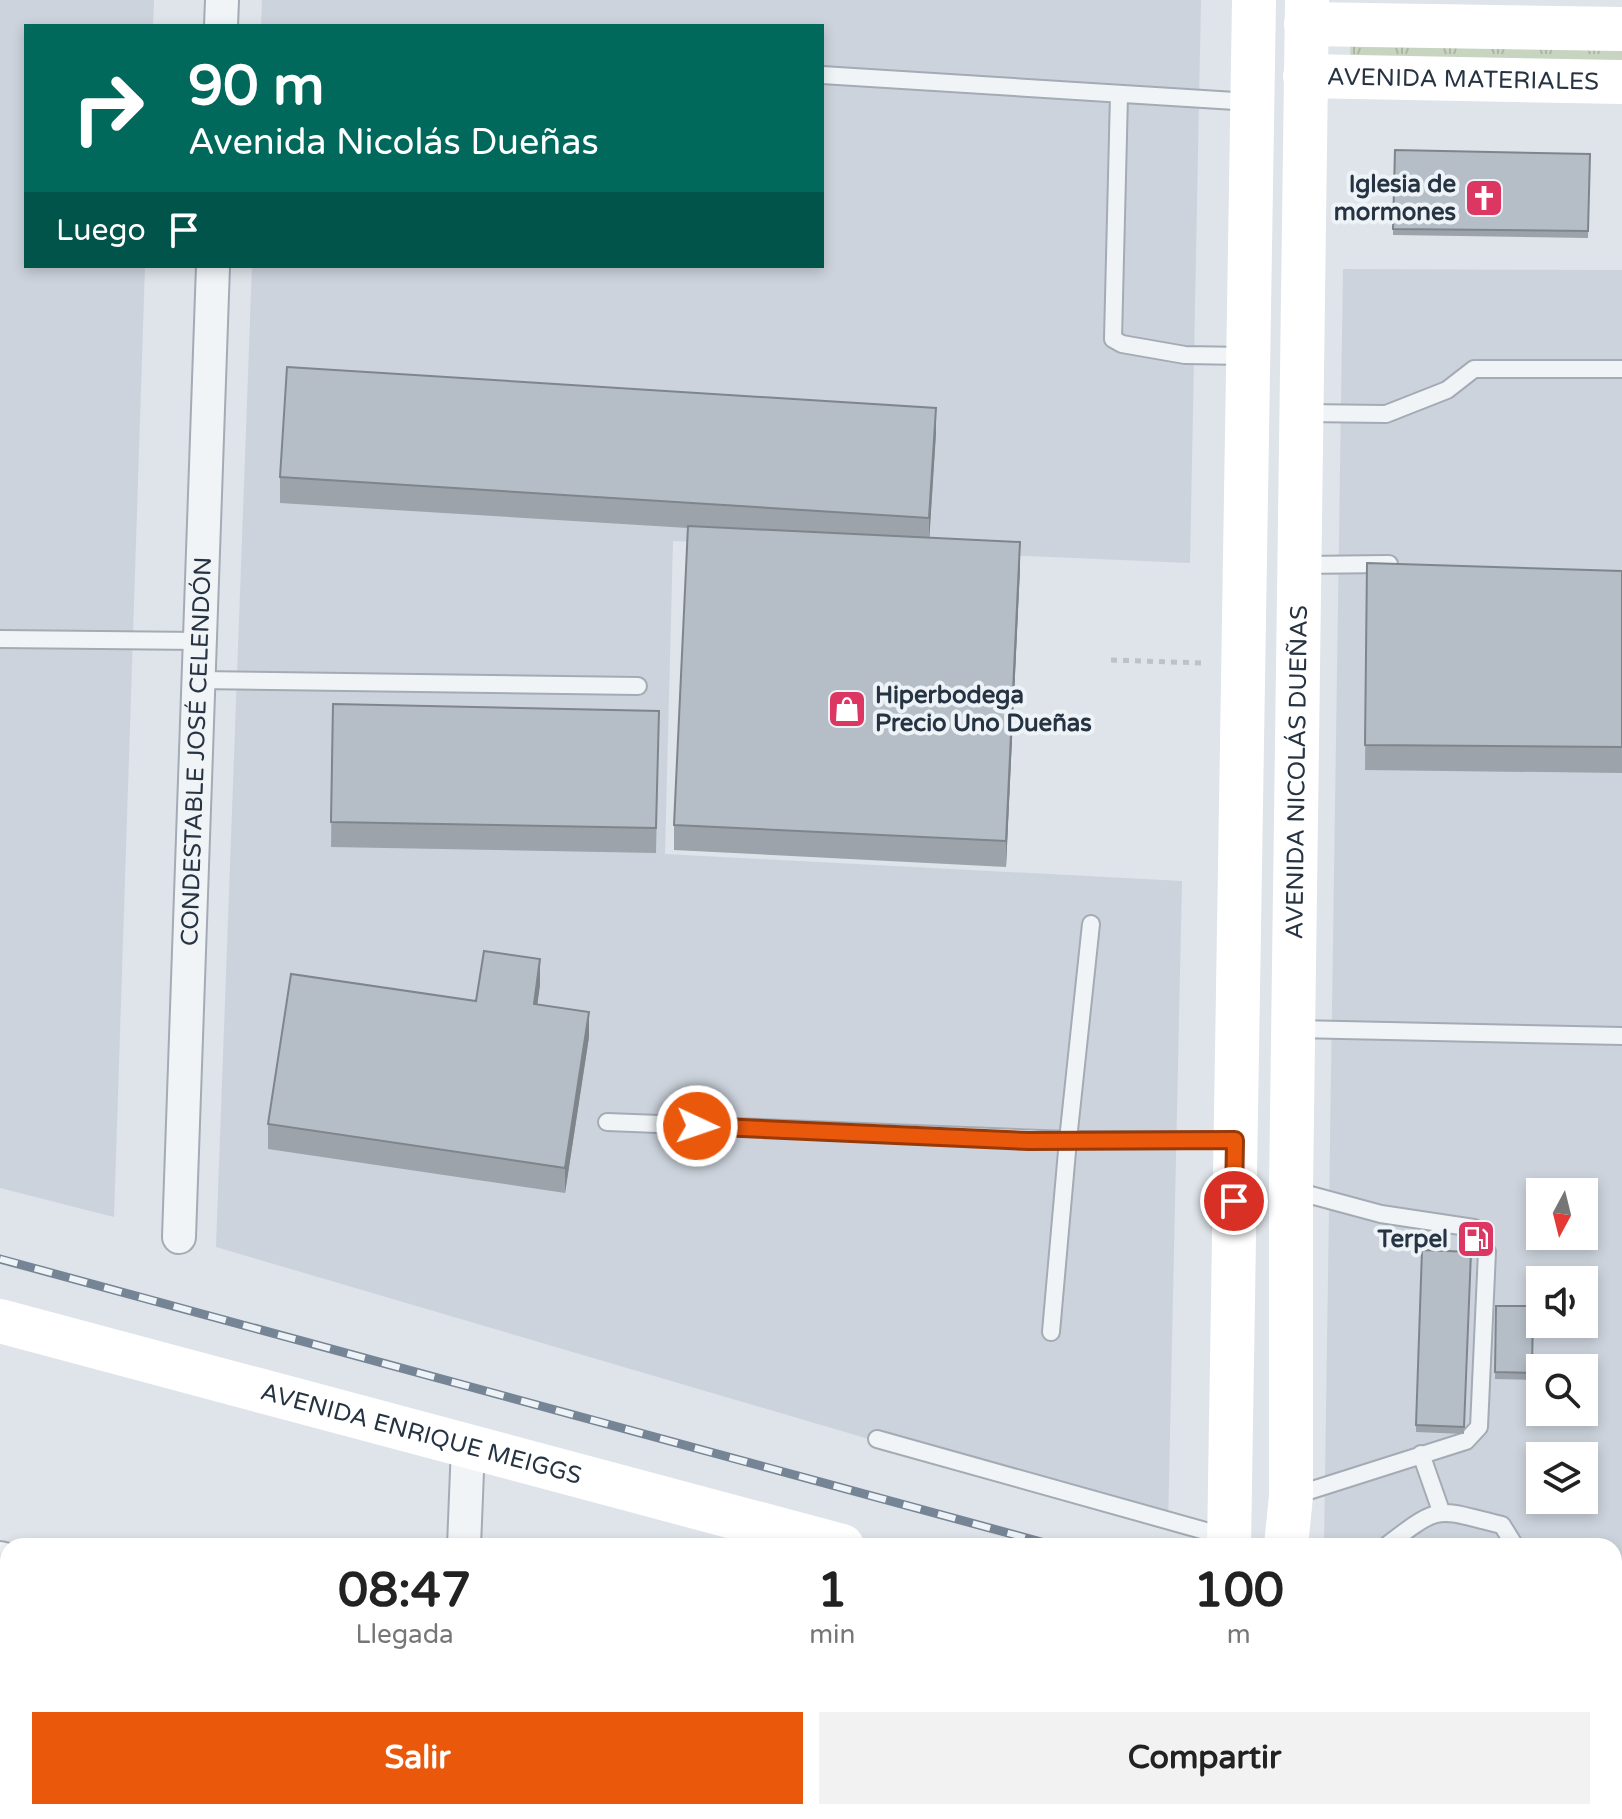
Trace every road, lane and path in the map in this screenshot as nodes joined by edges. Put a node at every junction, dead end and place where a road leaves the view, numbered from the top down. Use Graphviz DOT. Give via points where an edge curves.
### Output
graph roads {
  1 [pos="222,0"];
  2 [pos="1254,0"];
  3 [pos="1306,12"];
  4 [pos="221,24"];
  5 [pos="1622,29"];
  6 [pos="824,75"];
  7 [pos="1305,76"];
  8 [pos="1622,82"];
  9 [pos="1119,95"];
  10 [pos="1252,102"];
  11 [pos="213,268"];
  12 [pos="1248,357"];
  13 [pos="1622,369"];
  14 [pos="1303,412"];
  15 [pos="1301,565"];
  16 [pos="1408,565"];
  17 [pos="0,639"];
  18 [pos="200,641"];
  19 [pos="1111,660"];
  20 [pos="1243,664"];
  21 [pos="198,680"];
  22 [pos="638,686"];
  23 [pos="1091,924"];
  24 [pos="1293,1029"];
  25 [pos="1622,1036"];
  26 [pos="607,1122"];
  27 [pos="1068,1140"];
  28 [pos="1235,1140"];
  29 [pos="1291,1189"];
  30 [pos="179,1237"];
  31 [pos="0,1321"];
  32 [pos="1051,1332"];
  33 [pos="877,1439"];
  34 [pos="468,1446"];
  35 [pos="1421,1454"];
  36 [pos="1291,1496"];
  37 [pos="1441,1511"];
  38 [pos="464,1538"];
  39 [pos="812,1538"];
  40 [pos="1215,1538"];
  41 [pos="1229,1538"];
  42 [pos="1287,1538"];
  43 [pos="1397,1538"];
  44 [pos="1510,1538"];
  1 -- 4 [label="street"];
  2 -- 10 [label="main road"];
  3 -- 5 [label="main road"];
  3 -- 7 [label="main road, AVENIDA NICOLÁS DUEÑAS"];
  6 -- 9 [label="lane"];
  7 -- 8 [label="main road, AVENIDA MATERIALES"];
  7 -- 14 [label="main road, AVENIDA NICOLÁS DUEÑAS"];
  9 -- 10 [label="lane"];
  9 -- 12 [label="lane" via="1113,339 1185,355"];
  10 -- 12 [label="main road"];
  11 -- 18 [label="street, CONDESTABLE JOSÉ CELENDÓN"];
  12 -- 20 [label="main road"];
  13 -- 14 [label="lane" via="1474,369 1447,390 1386,414"];
  14 -- 15 [label="main road, AVENIDA NICOLÁS DUEÑAS"];
  15 -- 16 [label="lane"];
  15 -- 24 [label="main road, AVENIDA NICOLÁS DUEÑAS"];
  17 -- 18 [label="lane"];
  18 -- 21 [label="street, CONDESTABLE JOSÉ CELENDÓN"];
  19 -- 20 [label="path"];
  20 -- 28 [label="main road"];
  21 -- 22 [label="lane"];
  21 -- 30 [label="street, CONDESTABLE JOSÉ CELENDÓN"];
  23 -- 27 [label="lane"];
  24 -- 25 [label="lane"];
  24 -- 29 [label="main road, AVENIDA NICOLÁS DUEÑAS"];
  26 -- 27 [label="lane"];
  27 -- 28 [label="lane"];
  27 -- 32 [label="lane"];
  28 -- 41 [label="main road"];
  29 -- 35 [label="lane" via="1381,1214 1474,1228 1487,1252 1479,1427 1466,1441"];
  29 -- 36 [label="main road, AVENIDA NICOLÁS DUEÑAS"];
  31 -- 34 [label="main road, AVENIDA ENRIQUE MEIGGS"];
  33 -- 40 [label="lane"];
  34 -- 38 [label="street"];
  34 -- 39 [label="main road, AVENIDA ENRIQUE MEIGGS"];
  35 -- 36 [label="lane"];
  35 -- 37 [label="lane"];
  36 -- 42 [label="main road, AVENIDA NICOLÁS DUEÑAS"];
  37 -- 43 [label="lane"];
  37 -- 44 [label="lane" via="1502,1525"];
}
